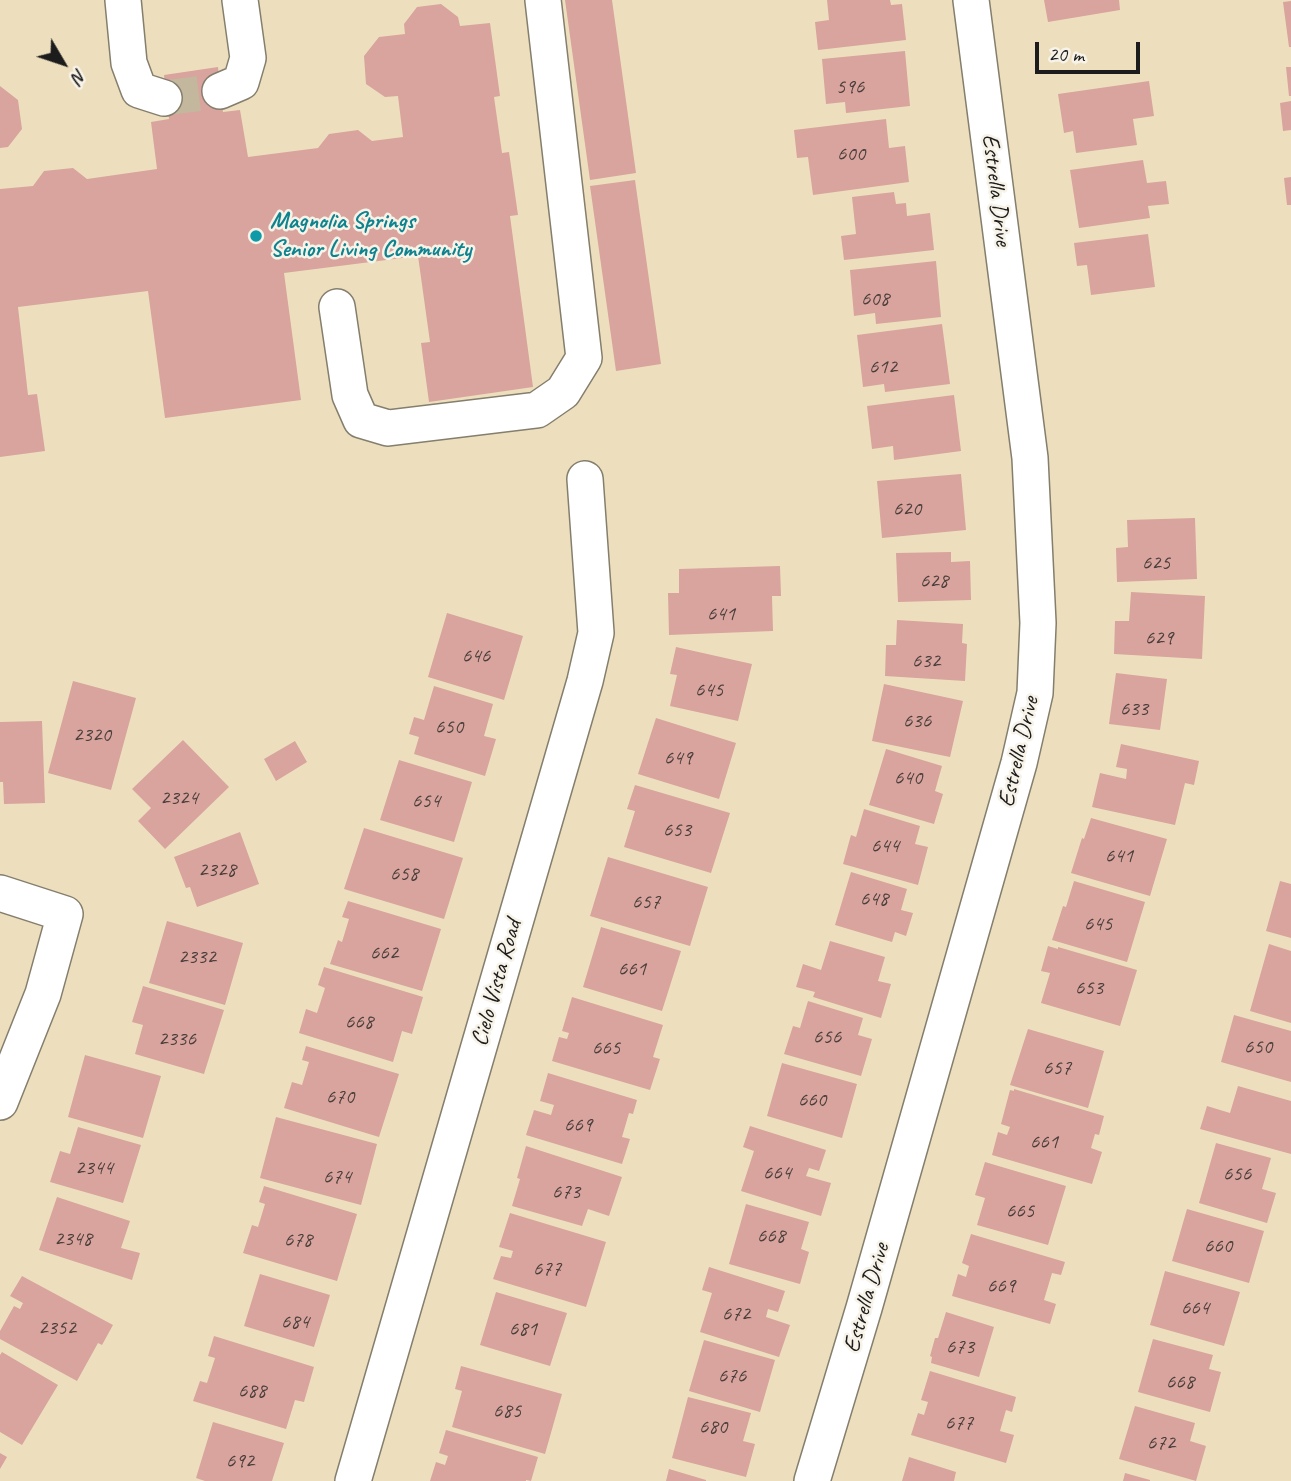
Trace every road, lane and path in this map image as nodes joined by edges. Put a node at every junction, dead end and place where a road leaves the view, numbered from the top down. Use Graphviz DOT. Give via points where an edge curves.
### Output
graph roads {
  1 [pos="123,0"];
  2 [pos="240,0"];
  3 [pos="543,0"];
  4 [pos="971,0"];
  5 [pos="220,91"];
  6 [pos="164,99"];
  7 [pos="337,307"];
  8 [pos="585,479"];
  9 [pos="0,893"];
  10 [pos="0,1102"];
  11 [pos="353,1481"];
  12 [pos="812,1481"];
  1 -- 6 [label="street" via="129,63 139,90"];
  2 -- 5 [label="street" via="248,58 241,82"];
  3 -- 7 [label="street" via="584,358 563,392 537,410 388,428 361,420 350,395"];
  4 -- 12 [label="street, Estrella Drive" via="1030,458 1038,623 1035,693 1016,776"];
  8 -- 11 [label="street, Cielo Vista Road" via="596,634"];
  9 -- 10 [label="street" via="65,914 43,995"];
}
